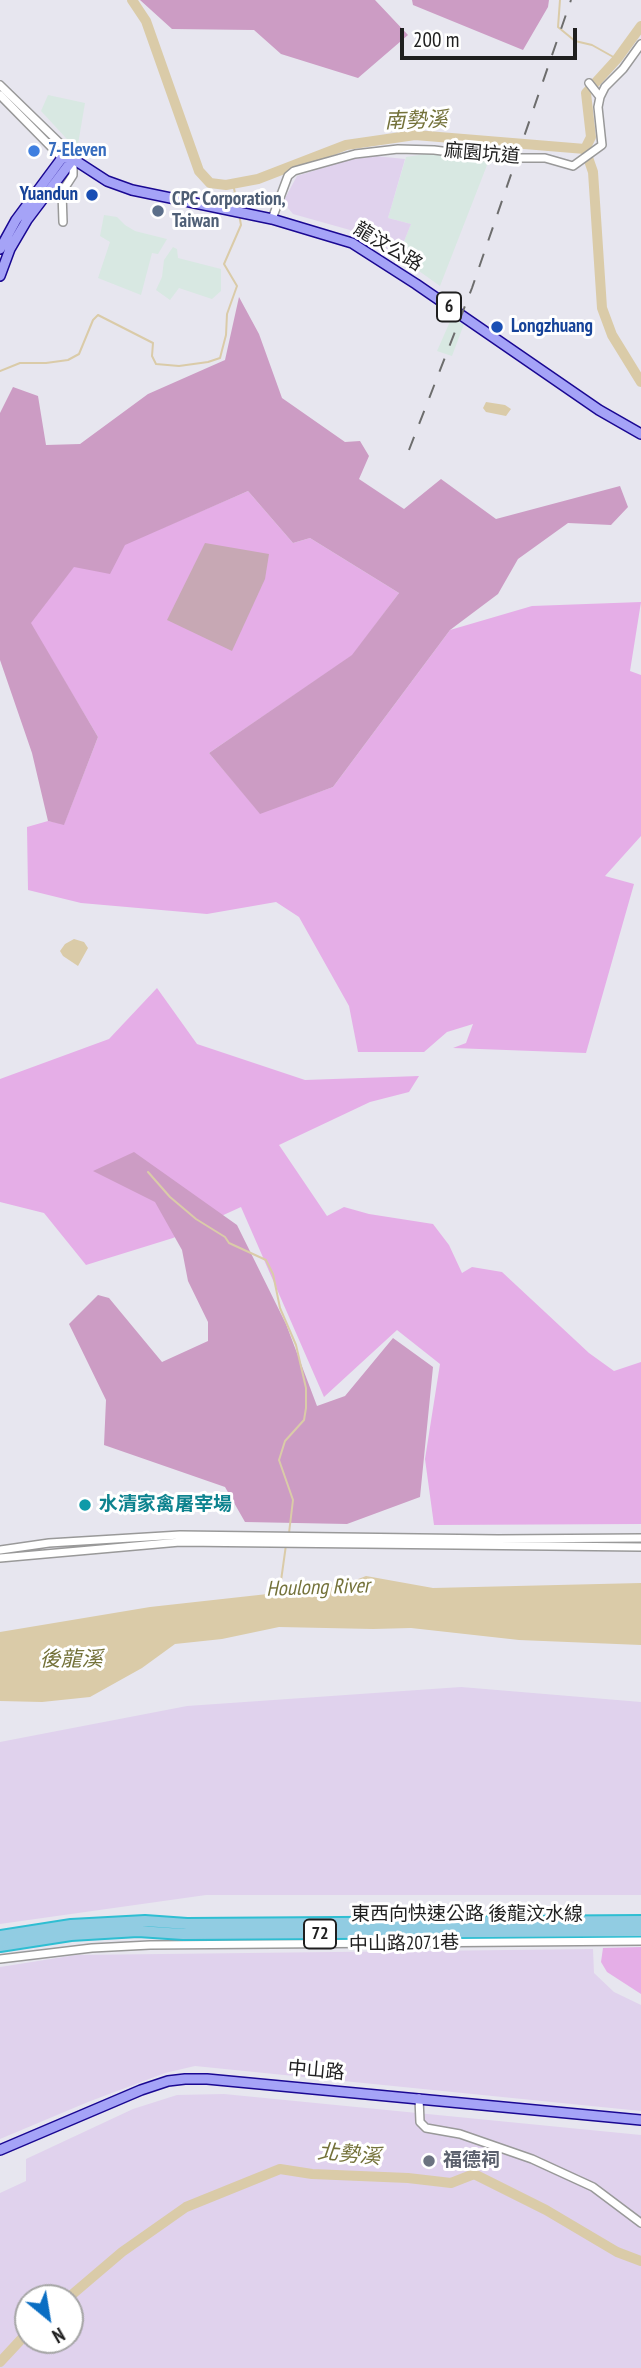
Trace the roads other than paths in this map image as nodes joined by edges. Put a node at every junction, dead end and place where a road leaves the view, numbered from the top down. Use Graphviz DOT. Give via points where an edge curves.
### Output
graph roads {
  1 [pos="641,44"];
  2 [pos="589,83"];
  3 [pos="0,85"];
  4 [pos="0,95"];
  5 [pos="600,97"];
  6 [pos="67,156"];
  7 [pos="272,219"];
  8 [pos="63,222"];
  9 [pos="0,249"];
  10 [pos="0,276"];
  11 [pos="641,434"];
  12 [pos="641,1538"];
  13 [pos="641,1547"];
  14 [pos="0,1550"];
  15 [pos="0,1558"];
  16 [pos="641,1921"];
  17 [pos="641,1931"];
  18 [pos="0,1936"];
  19 [pos="641,1941"];
  20 [pos="0,1946"];
  21 [pos="0,1959"];
  22 [pos="419,2098"];
  23 [pos="641,2120"];
  24 [pos="0,2150"];
  25 [pos="641,2223"];
  1 -- 5 [label="street"];
  2 -- 5 [label="street"];
  3 -- 6 [label="street"];
  4 -- 6 [label="street"];
  5 -- 7 [label="street, 麻園坑道" via="602,143 573,163 434,150 355,154 288,176"];
  6 -- 7 [label="main road, 龍汶公路 / 6" via="107,181 132,190"];
  6 -- 8 [label="street" via="73,175 62,192"];
  6 -- 9 [label="main road" via="16,220"];
  6 -- 10 [label="main road" via="10,248"];
  7 -- 11 [label="main road, 龍汶公路 / 6" via="337,237 371,254"];
  12 -- 14 [label="street" via="180,1535"];
  13 -- 15 [label="street" via="180,1542"];
  16 -- 18 [label="highway, 東西向快速公路 後龍汶水線 / 72" via="145,1921 71,1925"];
  17 -- 20 [label="highway, 東西向快速公路 後龍汶水線 / 72" via="138,1931"];
  19 -- 21 [label="street, 中山路2071巷" via="150,1945"];
  22 -- 23 [label="main road, 中山路"];
  22 -- 24 [label="main road, 中山路" via="185,2079 141,2090"];
  22 -- 25 [label="street" via="420,2122 426,2128 460,2134 532,2159 593,2187"];
}
